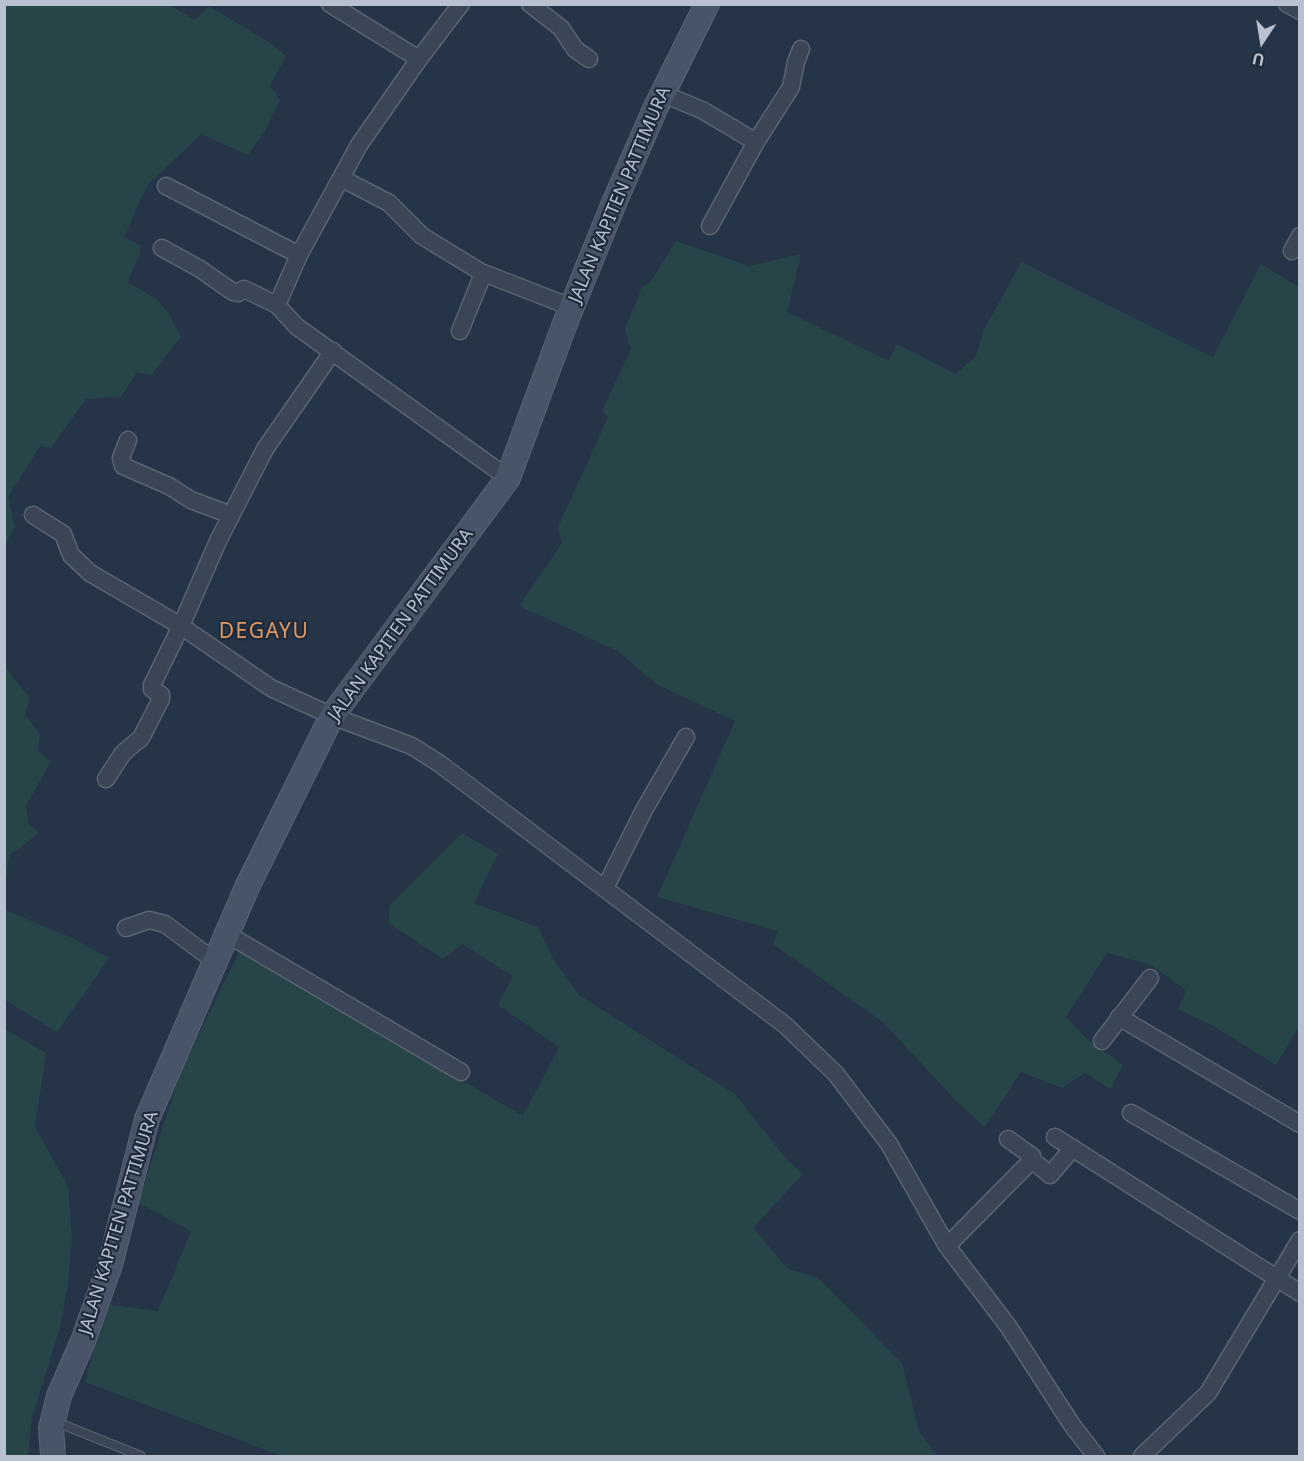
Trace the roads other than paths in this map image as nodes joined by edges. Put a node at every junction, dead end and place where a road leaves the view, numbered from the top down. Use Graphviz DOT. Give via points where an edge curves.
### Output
graph roads {
  1 [pos="330,4"];
  2 [pos="461,4"];
  3 [pos="530,4"];
  4 [pos="707,4"];
  5 [pos="1287,4"];
  6 [pos="1299,11"];
  7 [pos="801,49"];
  8 [pos="419,58"];
  9 [pos="589,59"];
  10 [pos="663,94"];
  11 [pos="756,142"];
  12 [pos="341,178"];
  13 [pos="166,186"];
  14 [pos="710,226"];
  15 [pos="162,248"];
  16 [pos="299,255"];
  17 [pos="483,274"];
  18 [pos="277,305"];
  19 [pos="571,307"];
  20 [pos="460,331"];
  21 [pos="333,351"];
  22 [pos="128,440"];
  23 [pos="508,478"];
  24 [pos="33,515"];
  25 [pos="231,515"];
  26 [pos="181,626"];
  27 [pos="332,716"];
  28 [pos="686,737"];
  29 [pos="106,779"];
  30 [pos="605,888"];
  31 [pos="126,928"];
  32 [pos="227,934"];
  33 [pos="216,962"];
  34 [pos="1150,978"];
  35 [pos="1119,1017"];
  36 [pos="1102,1041"];
  37 [pos="461,1072"];
  38 [pos="1131,1113"];
  39 [pos="1299,1124"];
  40 [pos="1055,1137"];
  41 [pos="1008,1139"];
  42 [pos="1073,1148"];
  43 [pos="1032,1160"];
  44 [pos="1299,1211"];
  45 [pos="1299,1240"];
  46 [pos="947,1246"];
  47 [pos="1276,1280"];
  48 [pos="1299,1293"];
  49 [pos="52,1420"];
  50 [pos="53,1456"];
  51 [pos="141,1456"];
  52 [pos="1096,1456"];
  53 [pos="1142,1456"];
  1 -- 8 [label="street"];
  2 -- 8 [label="street"];
  3 -- 9 [label="street" via="561,28 572,46"];
  4 -- 10 [label="street, JALAN KAPITEN PATTIMURA"];
  5 -- 6 [label="street"];
  7 -- 11 [label="street" via="791,87"];
  8 -- 12 [label="street"];
  10 -- 11 [label="street" via="702,110"];
  10 -- 19 [label="street, JALAN KAPITEN PATTIMURA"];
  11 -- 14 [label="street"];
  12 -- 16 [label="street"];
  12 -- 17 [label="street" via="389,203 422,236"];
  13 -- 16 [label="street"];
  15 -- 18 [label="street" via="233,292 244,289"];
  16 -- 18 [label="street"];
  17 -- 19 [label="street"];
  17 -- 20 [label="street"];
  18 -- 21 [label="street" via="288,319"];
  19 -- 23 [label="street, JALAN KAPITEN PATTIMURA"];
  21 -- 23 [label="street"];
  21 -- 25 [label="street" via="265,449"];
  22 -- 25 [label="street" via="121,458 123,466"];
  23 -- 27 [label="street, JALAN KAPITEN PATTIMURA"];
  24 -- 26 [label="street" via="63,534 71,555 90,573"];
  25 -- 26 [label="street"];
  26 -- 27 [label="street" via="271,688"];
  26 -- 29 [label="street" via="152,685 161,699 141,738 123,753"];
  27 -- 30 [label="street" via="412,746 441,764"];
  27 -- 32 [label="street, JALAN KAPITEN PATTIMURA"];
  28 -- 30 [label="street"];
  30 -- 46 [label="street" via="785,1025 836,1074 889,1144"];
  31 -- 33 [label="street" via="155,921 183,935"];
  32 -- 33 [label="street, JALAN KAPITEN PATTIMURA"];
  32 -- 37 [label="street"];
  33 -- 49 [label="street, JALAN KAPITEN PATTIMURA" via="147,1119 110,1266"];
  34 -- 35 [label="street"];
  35 -- 36 [label="street"];
  35 -- 39 [label="street"];
  38 -- 44 [label="street"];
  40 -- 42 [label="street"];
  41 -- 43 [label="street" via="1032,1156"];
  42 -- 43 [label="street" via="1050,1174"];
  42 -- 47 [label="street"];
  43 -- 46 [label="street"];
  45 -- 47 [label="street"];
  46 -- 52 [label="street" via="1008,1326"];
  47 -- 48 [label="street"];
  47 -- 53 [label="street" via="1208,1392"];
  49 -- 50 [label="street, JALAN KAPITEN PATTIMURA"];
  49 -- 51 [label="lane"];
}
